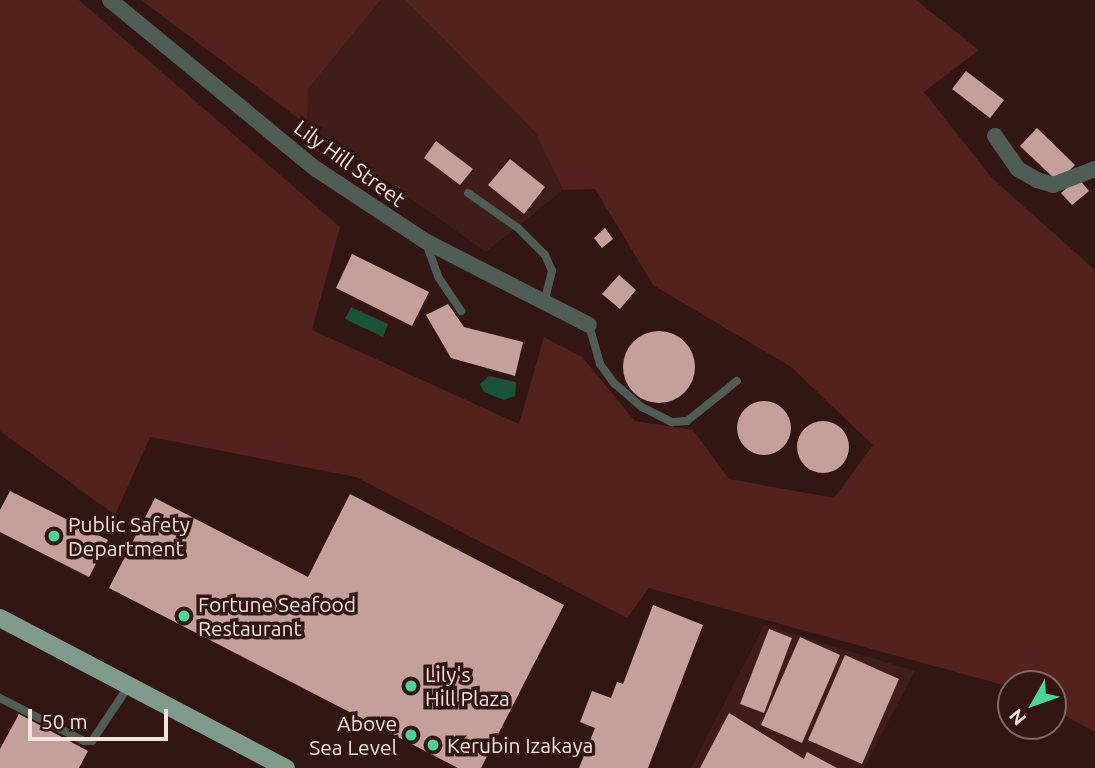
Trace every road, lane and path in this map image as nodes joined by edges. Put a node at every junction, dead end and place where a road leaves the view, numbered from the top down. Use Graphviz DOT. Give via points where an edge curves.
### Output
graph roads {
  1 [pos="110,0"];
  2 [pos="995,136"];
  3 [pos="1095,169"];
  4 [pos="468,193"];
  5 [pos="425,241"];
  6 [pos="544,302"];
  7 [pos="461,311"];
  8 [pos="589,326"];
  9 [pos="737,381"];
  10 [pos="0,618"];
  11 [pos="128,687"];
  12 [pos="0,698"];
  13 [pos="286,768"];
  1 -- 5 [label="street, Lily Hill Street" via="316,169"];
  2 -- 3 [label="street" via="1018,169 1037,180 1054,185"];
  4 -- 6 [label="lane" via="518,228 545,255 552,271"];
  5 -- 6 [label="street, Lily Hill Street"];
  5 -- 7 [label="lane" via="439,278"];
  6 -- 8 [label="street, Lily Hill Street"];
  8 -- 9 [label="lane" via="600,364 614,383 642,407 672,422 687,421"];
  10 -- 11 [label="main road"];
  11 -- 12 [label="lane" via="92,741"];
  11 -- 13 [label="main road"];
}
